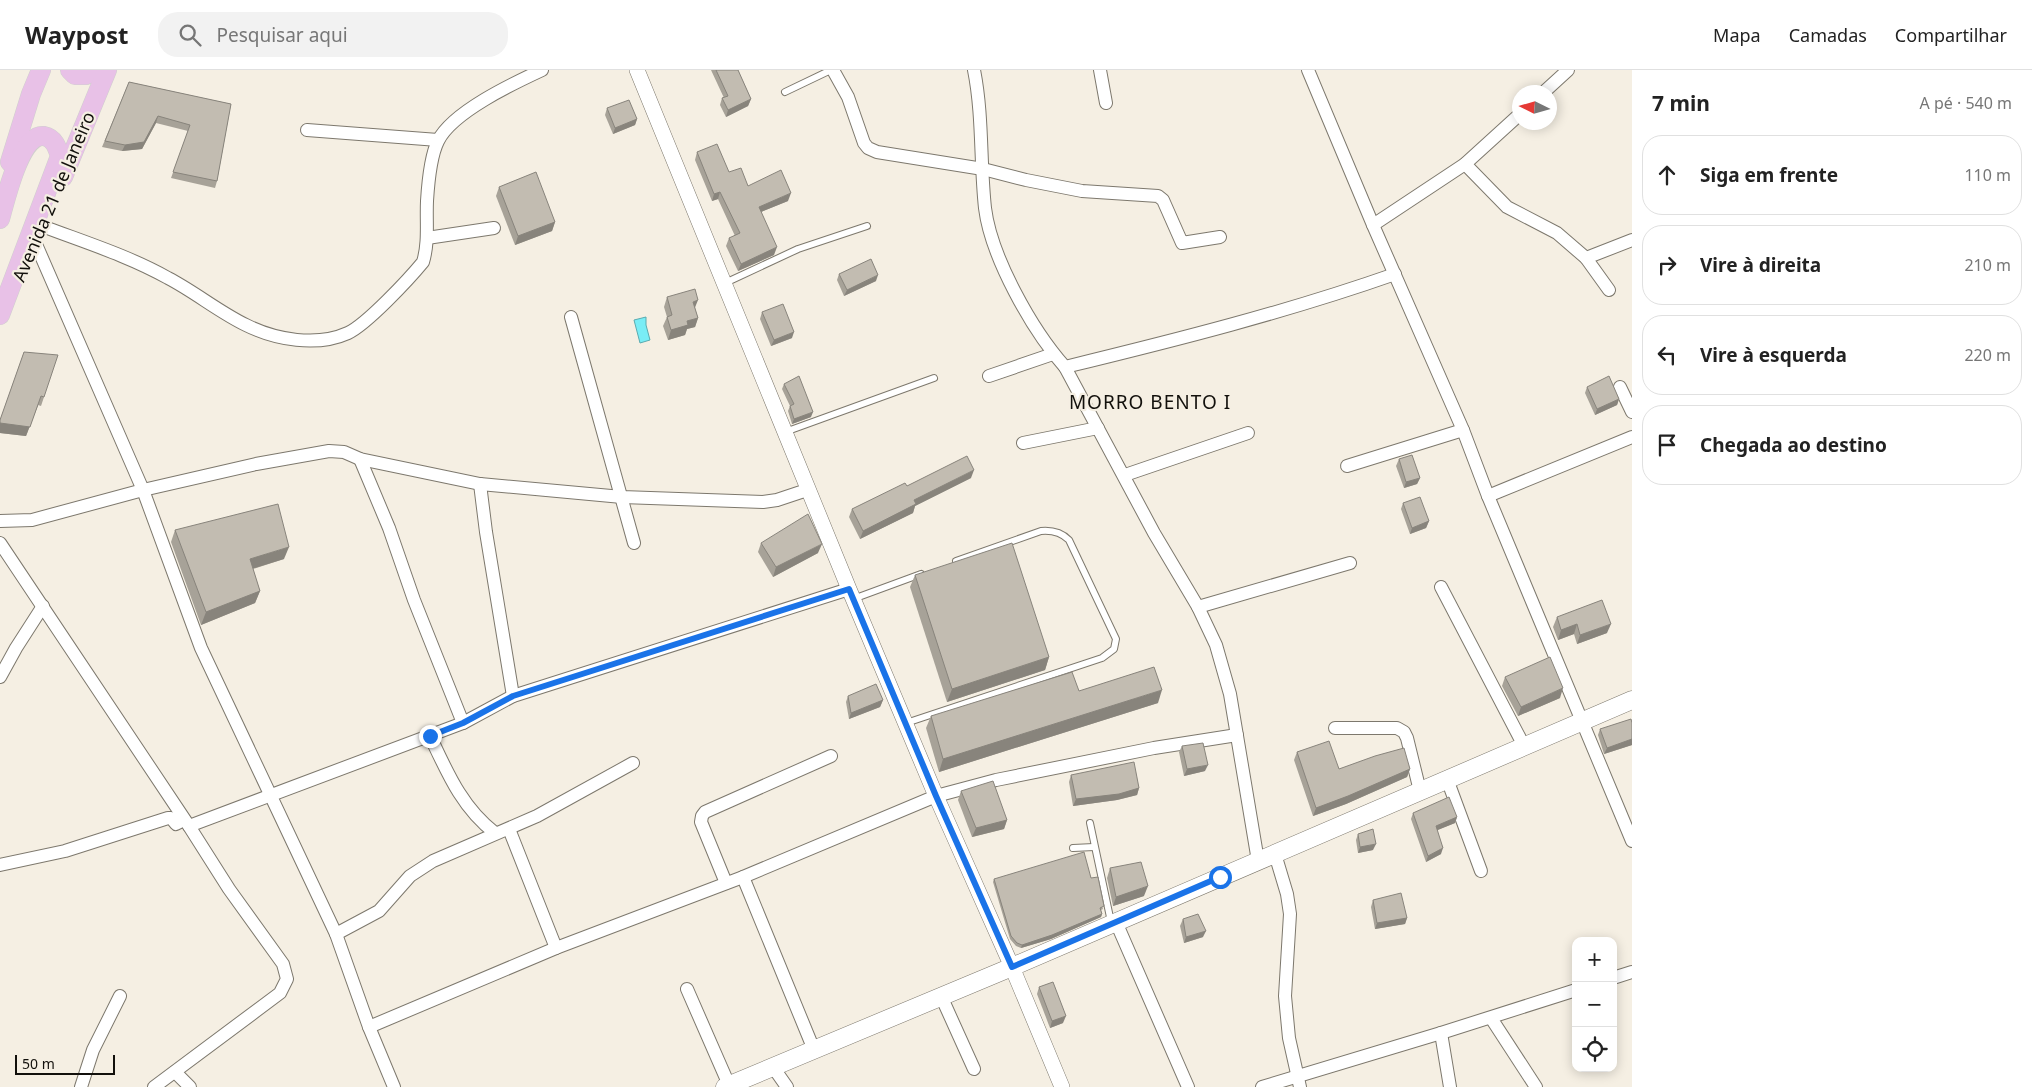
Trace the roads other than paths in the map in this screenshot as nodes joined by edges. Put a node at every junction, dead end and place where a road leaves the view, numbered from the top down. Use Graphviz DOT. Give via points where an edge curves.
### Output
graph roads {
  1 [pos="41,70"];
  2 [pos="70,70"];
  3 [pos="94,70"];
  4 [pos="107,70"];
  5 [pos="542,70"];
  6 [pos="637,70"];
  7 [pos="832,70"];
  8 [pos="974,70"];
  9 [pos="1100,70"];
  10 [pos="1308,70"];
  11 [pos="1568,70"];
  12 [pos="1552,85"];
  13 [pos="785,92"];
  14 [pos="1106,103"];
  15 [pos="1512,121"];
  16 [pos="306,130"];
  17 [pos="438,140"];
  18 [pos="1465,164"];
  19 [pos="983,169"];
  20 [pos="0,202"];
  21 [pos="0,219"];
  22 [pos="1373,225"];
  23 [pos="867,226"];
  24 [pos="494,228"];
  25 [pos="39,234"];
  26 [pos="1220,237"];
  27 [pos="427,238"];
  28 [pos="1632,240"];
  29 [pos="1586,258"];
  30 [pos="1395,274"];
  31 [pos="725,283"];
  32 [pos="1609,290"];
  33 [pos="0,315"];
  34 [pos="571,317"];
  35 [pos="0,324"];
  36 [pos="1053,354"];
  37 [pos="1065,367"];
  38 [pos="989,376"];
  39 [pos="934,378"];
  40 [pos="1620,387"];
  41 [pos="1632,412"];
  42 [pos="1098,428"];
  43 [pos="1463,430"];
  44 [pos="784,433"];
  45 [pos="1248,433"];
  46 [pos="1632,437"];
  47 [pos="1023,443"];
  48 [pos="360,459"];
  49 [pos="1347,466"];
  50 [pos="1125,476"];
  51 [pos="480,484"];
  52 [pos="143,490"];
  53 [pos="807,490"];
  54 [pos="1488,496"];
  55 [pos="622,497"];
  56 [pos="0,521"];
  57 [pos="0,543"];
  58 [pos="634,543"];
  59 [pos="1350,563"];
  60 [pos="947,565"];
  61 [pos="928,572"];
  62 [pos="1441,587"];
  63 [pos="851,594"];
  64 [pos="43,606"];
  65 [pos="1198,607"];
  66 [pos="0,677"];
  67 [pos="513,696"];
  68 [pos="1632,700"];
  69 [pos="1582,722"];
  70 [pos="463,723"];
  71 [pos="905,724"];
  72 [pos="1335,728"];
  73 [pos="1237,735"];
  74 [pos="430,736"];
  75 [pos="1524,746"];
  76 [pos="831,756"];
  77 [pos="633,763"];
  78 [pos="1447,779"];
  79 [pos="1420,791"];
  80 [pos="272,796"];
  81 [pos="936,796"];
  82 [pos="187,823"];
  83 [pos="1090,823"];
  84 [pos="509,829"];
  85 [pos="495,833"];
  86 [pos="1632,841"];
  87 [pos="1094,847"];
  88 [pos="1073,848"];
  89 [pos="1275,854"];
  90 [pos="1258,861"];
  91 [pos="0,865"];
  92 [pos="1481,871"];
  93 [pos="743,877"];
  94 [pos="726,884"];
  95 [pos="1114,923"];
  96 [pos="336,934"];
  97 [pos="556,948"];
  98 [pos="1012,967"];
  99 [pos="1632,972"];
  100 [pos="1617,977"];
  101 [pos="687,989"];
  102 [pos="1572,991"];
  103 [pos="120,996"];
  104 [pos="941,996"];
  105 [pos="1491,1018"];
  106 [pos="369,1027"];
  107 [pos="1441,1033"];
  108 [pos="814,1050"];
  109 [pos="773,1067"];
  110 [pos="974,1069"];
  111 [pos="175,1072"];
  112 [pos="1298,1082"];
  113 [pos="727,1086"];
  114 [pos="81,1087"];
  115 [pos="154,1087"];
  116 [pos="190,1087"];
  117 [pos="394,1087"];
  118 [pos="787,1087"];
  119 [pos="1062,1087"];
  120 [pos="1188,1087"];
  121 [pos="1262,1087"];
  122 [pos="1450,1087"];
  123 [pos="1536,1087"];
  1 -- 20 [label="main road" via="15,143"];
  2 -- 3 [label="main road" via="75,76"];
  4 -- 25 [label="main road, Avenida 21 de Janeiro"];
  5 -- 17 [label="street" via="473,107"];
  6 -- 31 [label="street"];
  7 -- 13 [label="lane"];
  7 -- 19 [label="street" via="848,97 868,148"];
  8 -- 19 [label="street"];
  9 -- 14 [label="street"];
  10 -- 22 [label="street"];
  11 -- 12 [label="street"];
  15 -- 18 [label="street"];
  16 -- 17 [label="street"];
  17 -- 27 [label="street" via="429,176"];
  18 -- 22 [label="street"];
  18 -- 29 [label="street" via="1507,207 1557,233"];
  19 -- 26 [label="street" via="1082,191 1158,196 1163,200 1182,243"];
  19 -- 36 [label="street" via="986,209 1000,257 1015,293"];
  21 -- 33 [label="main road" via="12,177 26,146 40,136 48,137 60,156"];
  22 -- 30 [label="street"];
  23 -- 31 [label="lane" via="798,250"];
  24 -- 27 [label="street"];
  25 -- 27 [label="street" via="167,277 245,325 268,334 294,340 321,341 349,332 386,300 423,262"];
  25 -- 35 [label="main road, Avenida 21 de Janeiro"];
  25 -- 52 [label="street"];
  28 -- 29 [label="street"];
  29 -- 32 [label="street"];
  30 -- 37 [label="street" via="1259,317"];
  30 -- 43 [label="street"];
  31 -- 44 [label="street"];
  34 -- 55 [label="street"];
  36 -- 37 [label="street"];
  36 -- 38 [label="street"];
  37 -- 42 [label="street"];
  39 -- 44 [label="lane"];
  40 -- 41 [label="street"];
  42 -- 47 [label="street"];
  42 -- 50 [label="street"];
  43 -- 49 [label="street"];
  43 -- 54 [label="street"];
  44 -- 53 [label="street"];
  45 -- 50 [label="street"];
  46 -- 54 [label="street"];
  48 -- 51 [label="street"];
  48 -- 52 [label="street" via="344,452 329,451"];
  48 -- 70 [label="street"];
  50 -- 65 [label="street"];
  51 -- 55 [label="street"];
  51 -- 67 [label="street"];
  52 -- 56 [label="street" via="32,520"];
  52 -- 80 [label="street" via="201,648"];
  53 -- 55 [label="street" via="763,502"];
  53 -- 63 [label="street"];
  54 -- 69 [label="street"];
  55 -- 58 [label="street"];
  57 -- 64 [label="street"];
  59 -- 65 [label="street"];
  60 -- 71 [label="lane" via="1041,531 1064,535 1116,644 1110,654 1102,658"];
  61 -- 63 [label="lane"];
  62 -- 75 [label="street"];
  63 -- 67 [label="street"];
  63 -- 71 [label="street"];
  64 -- 66 [label="street"];
  64 -- 82 [label="street"];
  65 -- 73 [label="street" via="1216,645"];
  67 -- 70 [label="street"];
  68 -- 69 [label="main road"];
  69 -- 75 [label="main road"];
  69 -- 86 [label="street"];
  70 -- 74 [label="street"];
  71 -- 81 [label="street"];
  72 -- 79 [label="street" via="1397,728 1404,732"];
  73 -- 81 [label="street" via="996,780"];
  73 -- 90 [label="street"];
  74 -- 80 [label="street"];
  74 -- 85 [label="street" via="459,795"];
  75 -- 78 [label="main road"];
  76 -- 94 [label="street" via="705,812 701,822"];
  77 -- 84 [label="street"];
  78 -- 79 [label="main road"];
  78 -- 92 [label="street"];
  79 -- 89 [label="main road"];
  80 -- 82 [label="street"];
  80 -- 96 [label="street"];
  81 -- 93 [label="street"];
  81 -- 98 [label="street"];
  82 -- 91 [label="street" via="176,824 168,818 65,851"];
  82 -- 111 [label="street" via="283,964 287,979 280,993"];
  83 -- 87 [label="lane"];
  84 -- 85 [label="street"];
  84 -- 97 [label="street"];
  85 -- 96 [label="street" via="433,861 410,876 379,910"];
  87 -- 88 [label="lane"];
  87 -- 95 [label="lane"];
  89 -- 90 [label="main road"];
  89 -- 112 [label="street" via="1290,914 1285,996"];
  90 -- 95 [label="main road"];
  93 -- 94 [label="street"];
  93 -- 108 [label="street"];
  94 -- 97 [label="street"];
  95 -- 98 [label="main road"];
  95 -- 120 [label="street"];
  96 -- 106 [label="street"];
  97 -- 106 [label="street"];
  98 -- 104 [label="main road"];
  98 -- 119 [label="street"];
  99 -- 100 [label="street"];
  101 -- 113 [label="street"];
  102 -- 105 [label="street"];
  103 -- 114 [label="street" via="94,1050"];
  104 -- 108 [label="main road"];
  104 -- 110 [label="street"];
  105 -- 107 [label="street"];
  105 -- 123 [label="street"];
  106 -- 117 [label="street"];
  107 -- 112 [label="street"];
  107 -- 122 [label="street"];
  108 -- 109 [label="main road"];
  109 -- 113 [label="main road"];
  109 -- 118 [label="street"];
  111 -- 115 [label="street"];
  111 -- 116 [label="street"];
  112 -- 121 [label="street"];
}
